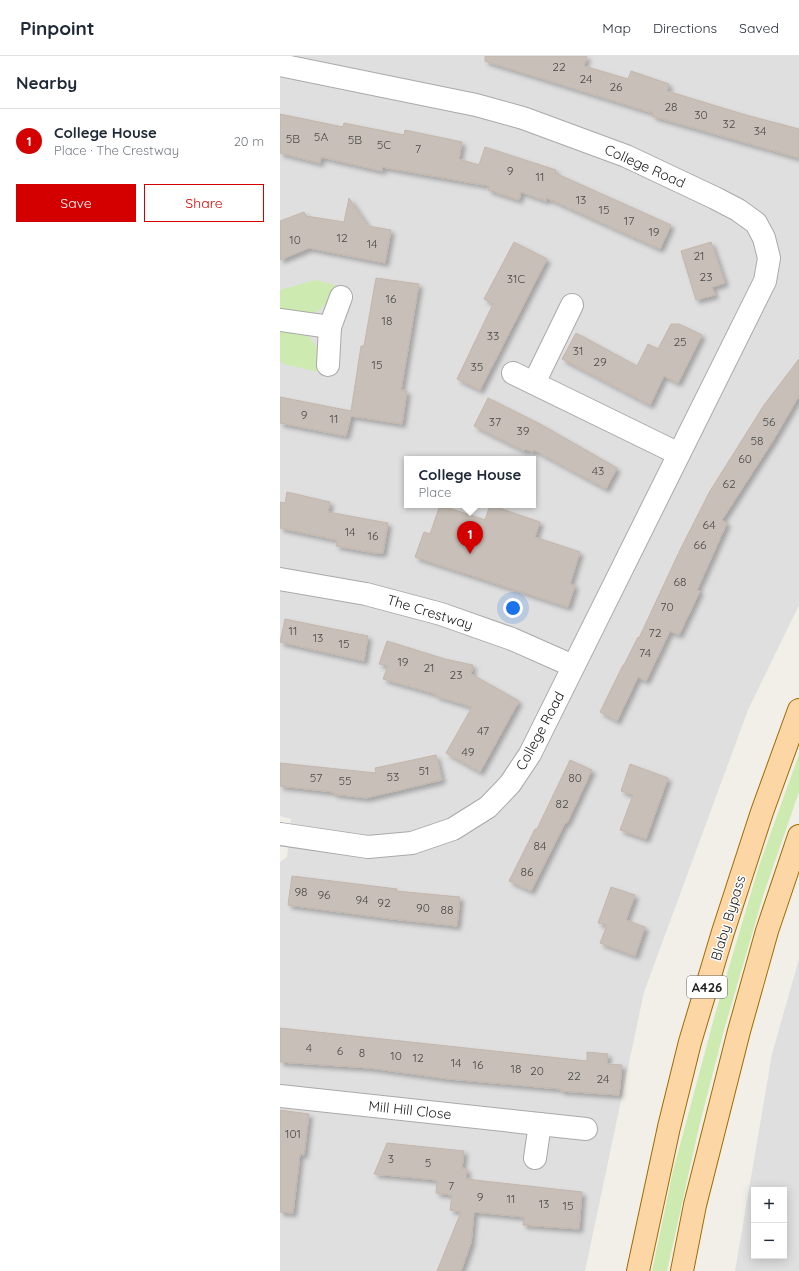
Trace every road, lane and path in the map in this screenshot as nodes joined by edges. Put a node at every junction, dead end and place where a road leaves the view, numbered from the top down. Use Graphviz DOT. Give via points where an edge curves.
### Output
graph roads {
  1 [pos="280,65"];
  2 [pos="341,296"];
  3 [pos="572,305"];
  4 [pos="280,320"];
  5 [pos="330,327"];
  6 [pos="328,365"];
  7 [pos="513,373"];
  8 [pos="534,384"];
  9 [pos="679,454"];
  10 [pos="280,579"];
  11 [pos="574,666"];
  12 [pos="799,710"];
  13 [pos="280,834"];
  14 [pos="799,836"];
  15 [pos="280,1096"];
  16 [pos="540,1124"];
  17 [pos="586,1129"];
  18 [pos="535,1158"];
  19 [pos="638,1271"];
  20 [pos="682,1271"];
  1 -- 9 [label="street, College Road" via="476,105 523,118 626,156 715,198 756,223 764,238 769,258 765,281"];
  2 -- 5 [label="street"];
  3 -- 8 [label="street"];
  4 -- 5 [label="street"];
  5 -- 6 [label="street"];
  7 -- 8 [label="street"];
  8 -- 9 [label="street"];
  9 -- 11 [label="street, College Road"];
  10 -- 11 [label="street, The Crestway" via="366,594 441,614 512,639"];
  11 -- 13 [label="street, College Road" via="530,754 510,784 488,807 453,829 412,843 368,847"];
  12 -- 19 [label="main road, Blaby Bypass / A426" via="762,812 690,1042"];
  14 -- 20 [label="main road, A426" via="767,931 739,1031 695,1205"];
  15 -- 16 [label="street, Mill Hill Close"];
  16 -- 17 [label="street, Mill Hill Close"];
  16 -- 18 [label="street"];
}
